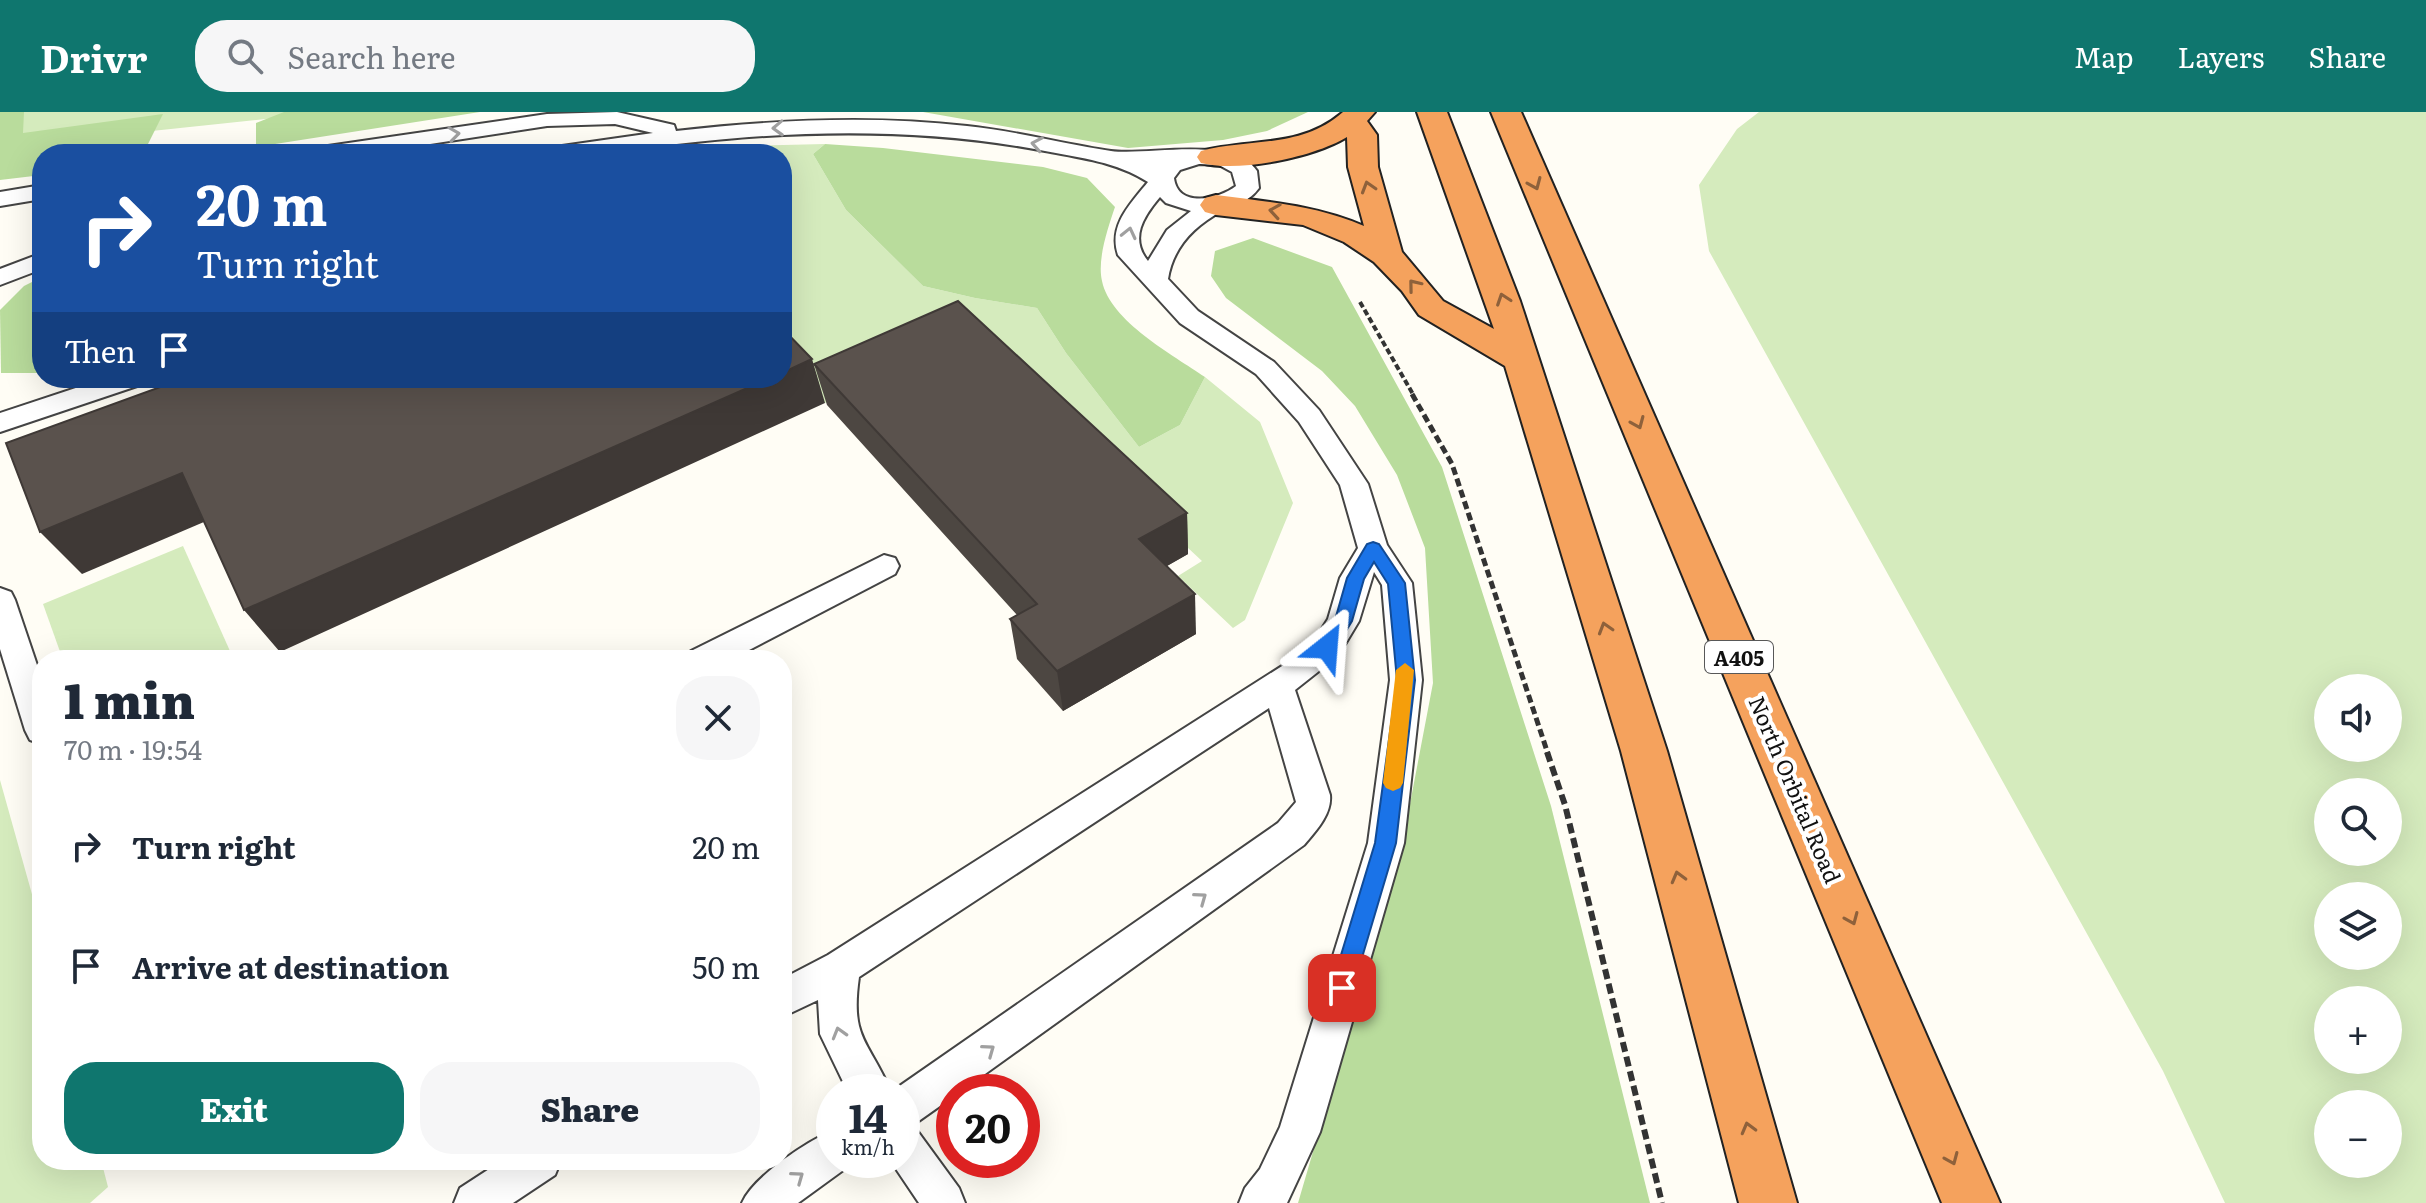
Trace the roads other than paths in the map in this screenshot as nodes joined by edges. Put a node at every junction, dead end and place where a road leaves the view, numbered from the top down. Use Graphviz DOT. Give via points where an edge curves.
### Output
graph roads {
  1 [pos="1432,112"];
  2 [pos="1506,112"];
  3 [pos="1356,116"];
  4 [pos="684,134"];
  5 [pos="387,144"];
  6 [pos="620,144"];
  7 [pos="1205,157"];
  8 [pos="1114,158"];
  9 [pos="1161,181"];
  10 [pos="32,194"];
  11 [pos="0,199"];
  12 [pos="1216,205"];
  13 [pos="1386,255"];
  14 [pos="32,264"];
  15 [pos="0,278"];
  16 [pos="1156,279"];
  17 [pos="1522,360"];
  18 [pos="104,388"];
  19 [pos="0,423"];
  20 [pos="1373,548"];
  21 [pos="884,566"];
  22 [pos="0,600"];
  23 [pos="721,650"];
  24 [pos="1277,687"];
  25 [pos="32,699"];
  26 [pos="841,967"];
  27 [pos="792,994"];
  28 [pos="860,1074"];
  29 [pos="920,1096"];
  30 [pos="816,1164"];
  31 [pos="920,1168"];
  32 [pos="525,1170"];
  33 [pos="1268,1197"];
  34 [pos="475,1203"];
  35 [pos="763,1203"];
  36 [pos="944,1203"];
  37 [pos="1768,1203"];
  38 [pos="1971,1203"];
  17 -- 1 [label="highway, one-way"];
  2 -- 38 [label="highway, North Orbital Road / A405, one-way"];
  3 -- 7 [label="highway" via="1319,139 1289,148"];
  13 -- 3 [label="highway, one-way"];
  5 -- 4 [label="lane, one-way" via="547,120 615,118"];
  4 -- 6 [label="lane"];
  8 -- 4 [label="lane, one-way" via="946,130 801,128"];
  7 -- 8 [label="lane"];
  7 -- 9 [label="lane" via="1171,165"];
  7 -- 12 [label="lane" via="1238,164 1250,179 1241,196"];
  8 -- 9 [label="lane"];
  9 -- 12 [label="lane" via="1171,197 1183,203"];
  16 -- 9 [label="lane, one-way" via="1135,266 1126,252 1136,211"];
  10 -- 11 [label="lane"];
  13 -- 12 [label="highway, one-way" via="1327,222"];
  12 -- 16 [label="lane" via="1172,237 1157,262"];
  17 -- 13 [label="highway, one-way" via="1431,308"];
  14 -- 15 [label="lane"];
  16 -- 20 [label="lane" via="1189,317 1265,368 1309,416 1354,484"];
  37 -- 17 [label="highway, one-way" via="1644,751"];
  18 -- 19 [label="lane"];
  20 -- 24 [label="lane" via="1327,647"];
  20 -- 33 [label="lane" via="1397,583 1406,680 1386,843 1299,1132"];
  21 -- 23 [label="lane"];
  22 -- 25 [label="lane"];
  24 -- 26 [label="lane"];
  29 -- 24 [label="lane, one-way" via="1291,834 1306,818 1314,799 1310,778"];
  26 -- 27 [label="lane"];
  28 -- 26 [label="lane, one-way" via="837,1035 834,1004"];
  35 -- 30 [label="lane, one-way"];
  31 -- 36 [label="lane"];
  32 -- 34 [label="lane"];
}
